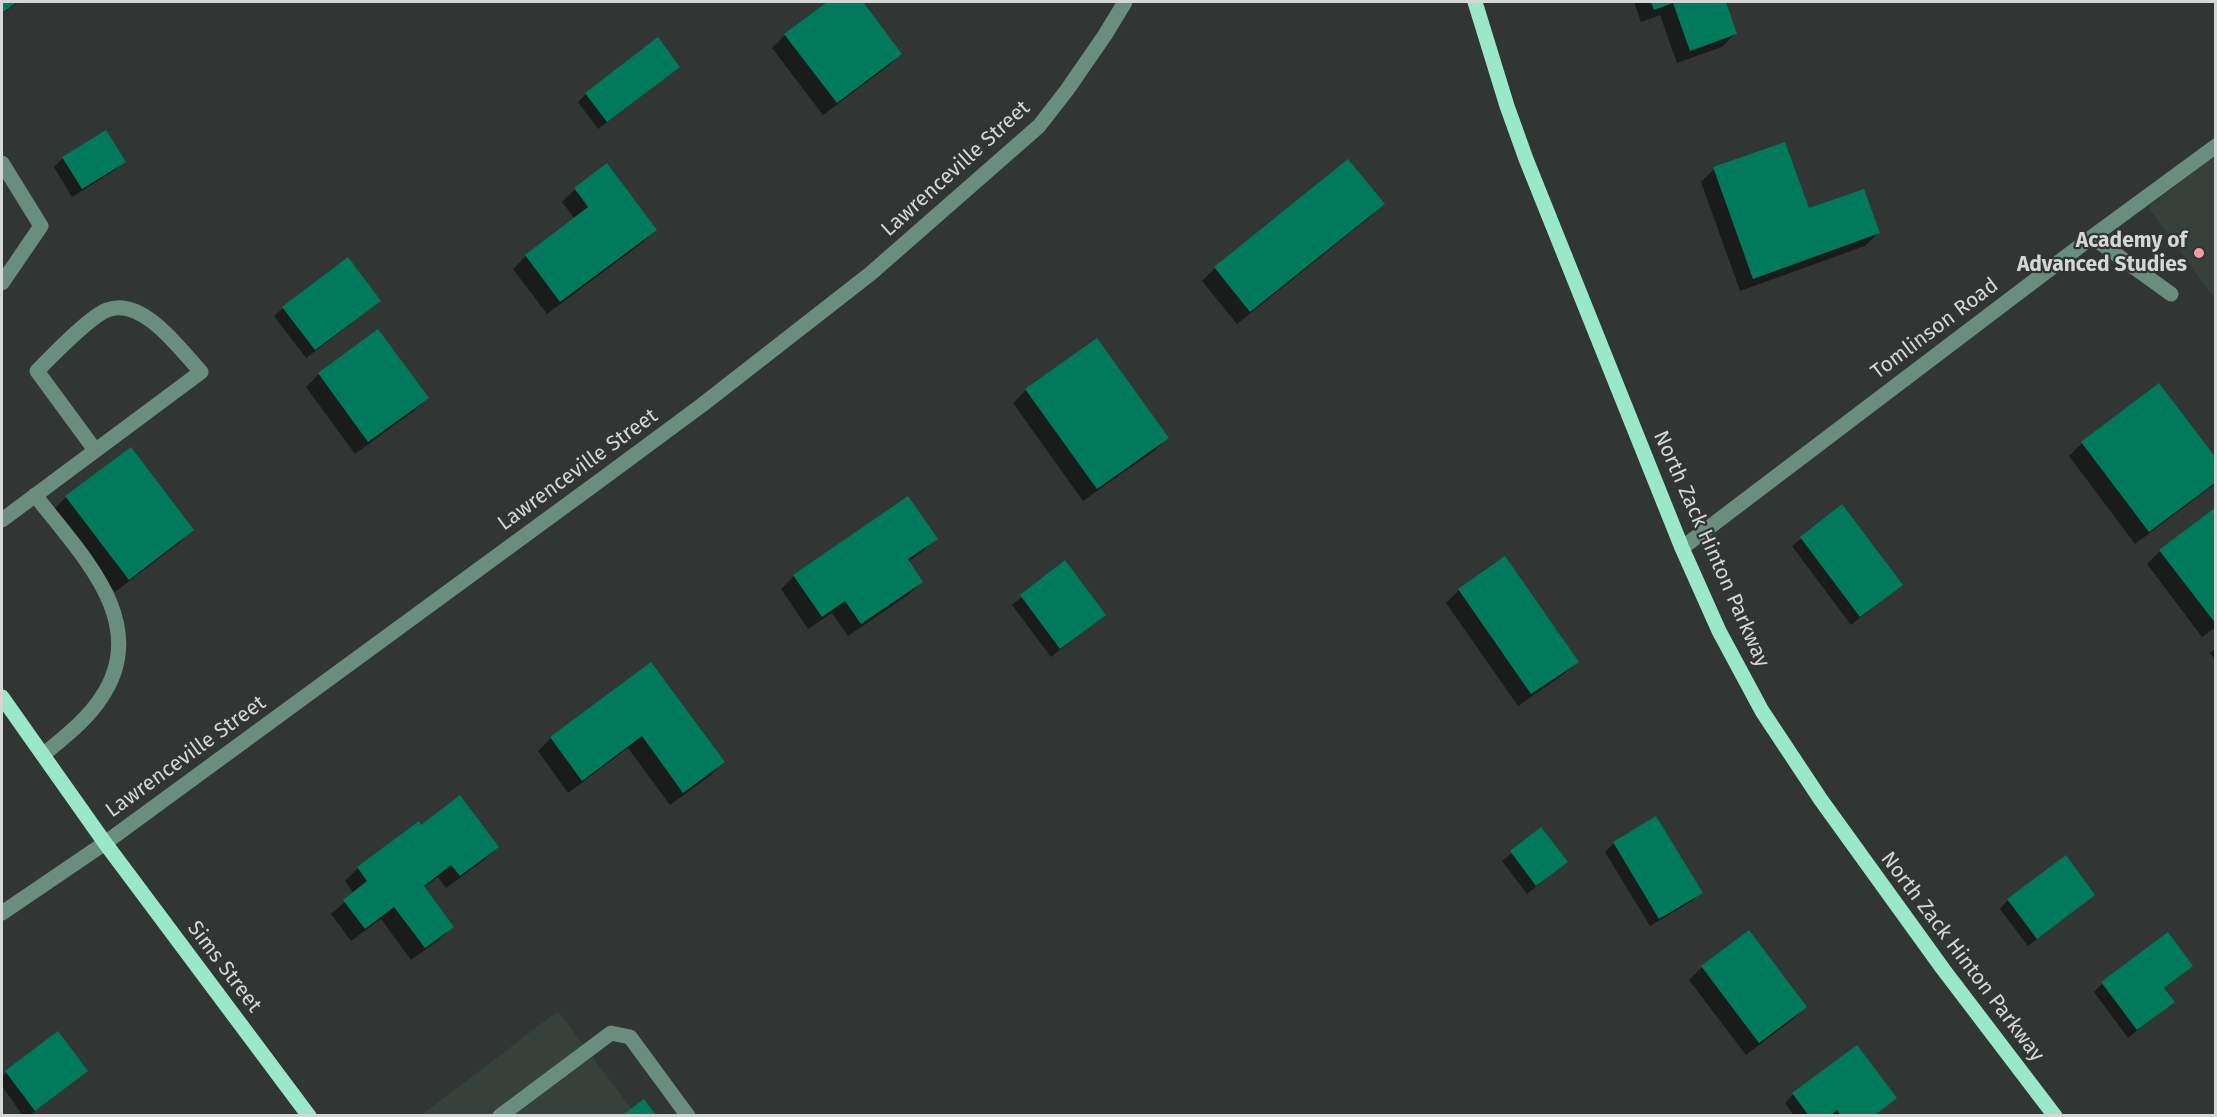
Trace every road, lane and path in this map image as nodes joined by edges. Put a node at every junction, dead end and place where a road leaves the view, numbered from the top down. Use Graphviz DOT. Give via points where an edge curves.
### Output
graph roads {
  1 [pos="1125,2"];
  2 [pos="1475,2"];
  3 [pos="2216,146"];
  4 [pos="2,163"];
  5 [pos="2092,237"];
  6 [pos="2,283"];
  7 [pos="2171,294"];
  8 [pos="95,450"];
  9 [pos="35,495"];
  10 [pos="2,520"];
  11 [pos="1682,548"];
  12 [pos="2,697"];
  13 [pos="43,755"];
  14 [pos="105,843"];
  15 [pos="2,914"];
  16 [pos="309,1116"];
  17 [pos="500,1116"];
  18 [pos="688,1116"];
  19 [pos="2055,1116"];
  1 -- 14 [label="street, Lawrenceville Street" via="1039,126 870,274 702,405"];
  2 -- 11 [label="main road, North Zack Hinton Parkway" via="1526,159"];
  3 -- 5 [label="street, Tomlinson Road"];
  4 -- 6 [label="street" via="41,225"];
  5 -- 7 [label="street"];
  5 -- 11 [label="street, Tomlinson Road"];
  8 -- 8 [label="street" via="201,372 175,342 139,312 125,307 106,310 37,371"];
  8 -- 9 [label="street"];
  9 -- 10 [label="street"];
  9 -- 13 [label="street" via="101,584 116,620 120,645 116,674 101,699 84,720"];
  11 -- 19 [label="main road, North Zack Hinton Parkway" via="1719,631 1762,711 1943,969"];
  12 -- 13 [label="main road, Sims Street"];
  13 -- 14 [label="main road, Sims Street"];
  14 -- 15 [label="street, Lawrenceville Street"];
  14 -- 16 [label="main road, Sims Street"];
  17 -- 18 [label="street" via="611,1033 630,1037"];
}
